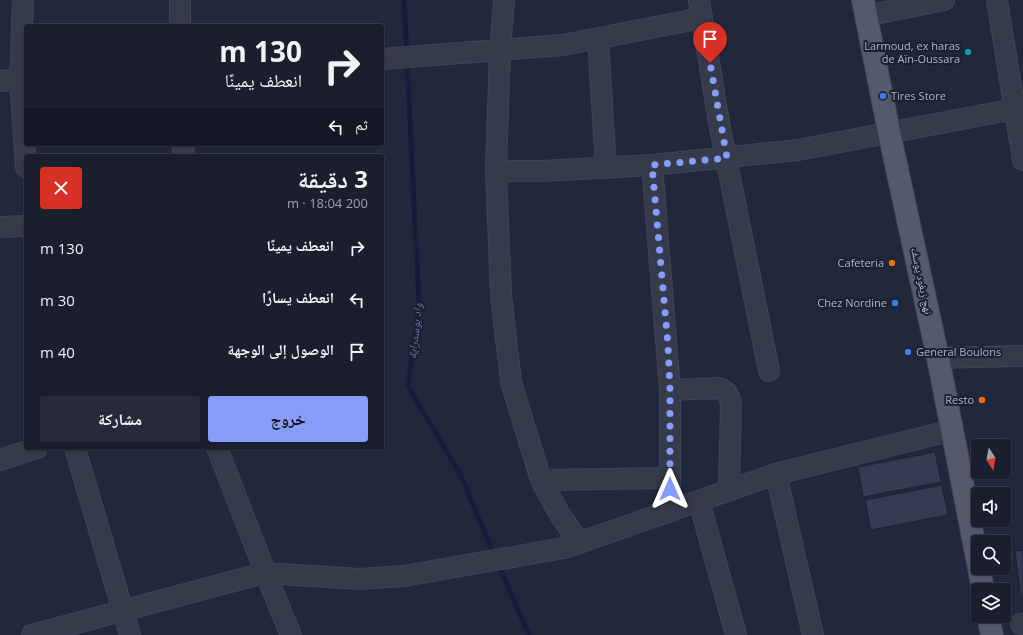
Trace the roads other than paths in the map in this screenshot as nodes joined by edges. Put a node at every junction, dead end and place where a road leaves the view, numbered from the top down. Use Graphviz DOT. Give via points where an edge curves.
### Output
graph roads {
  1 [pos="23,0"];
  2 [pos="180,0"];
  3 [pos="504,0"];
  4 [pos="944,0"];
  5 [pos="997,0"];
  6 [pos="864,8"];
  7 [pos="701,9"];
  8 [pos="180,24"];
  9 [pos="598,39"];
  10 [pos="500,50"];
  11 [pos="384,59"];
  12 [pos="23,79"];
  13 [pos="0,81"];
  14 [pos="24,108"];
  15 [pos="1014,109"];
  16 [pos="889,132"];
  17 [pos="727,158"];
  18 [pos="1023,160"];
  19 [pos="652,165"];
  20 [pos="606,168"];
  21 [pos="496,171"];
  22 [pos="0,226"];
  23 [pos="24,226"];
  24 [pos="1023,356"];
  25 [pos="938,358"];
  26 [pos="769,371"];
  27 [pos="670,390"];
  28 [pos="953,430"];
  29 [pos="31,450"];
  30 [pos="76,450"];
  31 [pos="218,450"];
  32 [pos="0,460"];
  33 [pos="776,474"];
  34 [pos="670,478"];
  35 [pos="541,480"];
  36 [pos="729,491"];
  37 [pos="699,501"];
  38 [pos="670,512"];
  39 [pos="973,535"];
  40 [pos="572,546"];
  41 [pos="264,573"];
  42 [pos="123,610"];
  43 [pos="989,623"];
  44 [pos="32,635"];
  45 [pos="130,635"];
  46 [pos="291,635"];
  47 [pos="736,635"];
  48 [pos="813,635"];
  49 [pos="992,635"];
  1 -- 12 [label="street"];
  2 -- 8 [label="street"];
  3 -- 10 [label="street"];
  4 -- 6 [label="street"];
  5 -- 15 [label="street"];
  6 -- 16 [label="main road, نهج زيغود يوسف"];
  7 -- 9 [label="street"];
  7 -- 17 [label="street"];
  9 -- 10 [label="street" via="563,45"];
  9 -- 20 [label="street"];
  10 -- 11 [label="street"];
  10 -- 21 [label="street"];
  12 -- 13 [label="street"];
  12 -- 14 [label="street"];
  15 -- 16 [label="street"];
  15 -- 18 [label="street"];
  16 -- 17 [label="street" via="798,150"];
  16 -- 25 [label="main road, نهج زيغود يوسف"];
  17 -- 19 [label="street"];
  17 -- 26 [label="street"];
  19 -- 20 [label="street"];
  19 -- 27 [label="street"];
  20 -- 21 [label="street"];
  21 -- 35 [label="street" via="501,295 510,382"];
  22 -- 23 [label="street"];
  24 -- 25 [label="street"];
  25 -- 28 [label="main road, نهج زيغود يوسف"];
  27 -- 34 [label="street"];
  27 -- 36 [label="street" via="720,388 727,393 731,402"];
  28 -- 33 [label="street"];
  28 -- 39 [label="main road, نهج زيغود يوسف"];
  29 -- 32 [label="street"];
  30 -- 42 [label="street"];
  31 -- 41 [label="street"];
  33 -- 36 [label="street"];
  33 -- 48 [label="street"];
  34 -- 35 [label="street"];
  34 -- 38 [label="street"];
  35 -- 40 [label="street" via="560,515"];
  36 -- 37 [label="street"];
  37 -- 38 [label="street"];
  37 -- 47 [label="street"];
  38 -- 40 [label="street"];
  40 -- 41 [label="street" via="404,576 358,579"];
  41 -- 42 [label="street"];
  41 -- 46 [label="street"];
  42 -- 44 [label="street"];
  42 -- 45 [label="street"];
  43 -- 49 [label="main road"];
}
